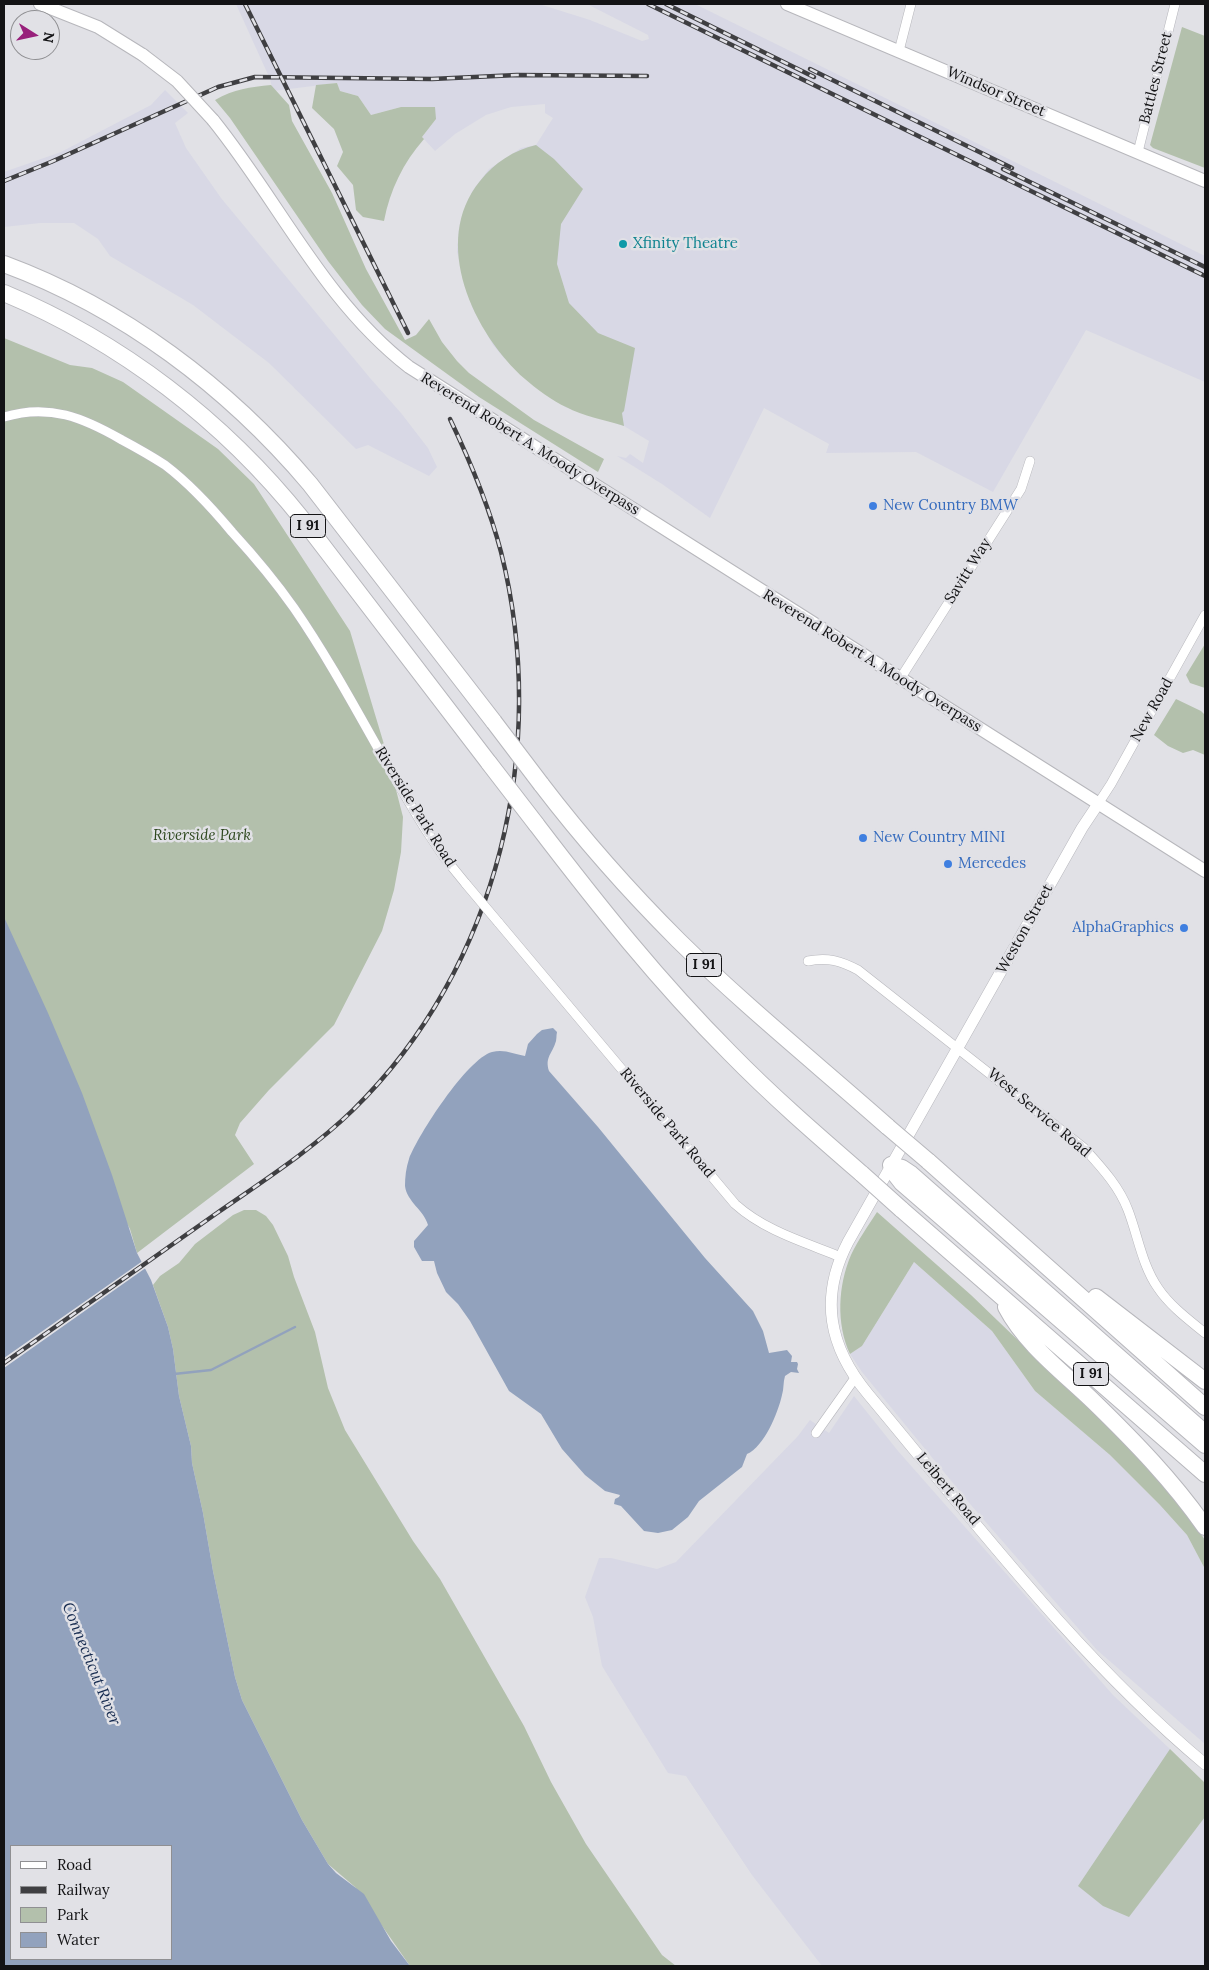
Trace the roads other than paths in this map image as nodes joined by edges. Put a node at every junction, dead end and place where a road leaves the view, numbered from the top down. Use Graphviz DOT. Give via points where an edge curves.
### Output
graph roads {
  1 [pos="40,4"];
  2 [pos="787,4"];
  3 [pos="912,4"];
  4 [pos="1175,4"];
  5 [pos="899,52"];
  6 [pos="1138,152"];
  7 [pos="1205,181"];
  8 [pos="5,264"];
  9 [pos="4,294"];
  10 [pos="4,417"];
  11 [pos="1030,461"];
  12 [pos="1205,615"];
  13 [pos="900,679"];
  14 [pos="1098,804"];
  15 [pos="1205,872"];
  16 [pos="808,961"];
  17 [pos="958,1047"];
  18 [pos="892,1165"];
  19 [pos="841,1257"];
  20 [pos="1037,1258"];
  21 [pos="1000,1295"];
  22 [pos="1205,1334"];
  23 [pos="855,1378"];
  24 [pos="1205,1381"];
  25 [pos="1205,1407"];
  26 [pos="816,1432"];
  27 [pos="1205,1433"];
  28 [pos="1205,1445"];
  29 [pos="1182,1454"];
  30 [pos="1205,1465"];
  31 [pos="1205,1474"];
  32 [pos="1205,1527"];
  33 [pos="1205,1764"];
  1 -- 13 [label="main road, Reverend Robert A. Moody Overpass, bridge" via="98,27 177,81 213,120 336,296 395,356"];
  2 -- 5 [label="main road, Windsor Street"];
  3 -- 5 [label="street"];
  4 -- 6 [label="street, Battles Street"];
  5 -- 6 [label="main road, Windsor Street"];
  6 -- 7 [label="main road, Windsor Street"];
  8 -- 20 [label="highway, I 91, bridge" via="71,293 129,326 185,365 244,414 310,484 603,860 679,941"];
  9 -- 21 [label="highway, I 91, bridge" via="59,319 128,359 236,445 303,520 614,924 686,1008 760,1083"];
  10 -- 19 [label="street, Riverside Park Road, bridge" via="42,412 84,420 155,459 200,497 244,545 294,609 444,857 731,1200 768,1227"];
  11 -- 13 [label="street, Savitt Way" via="1021,488"];
  12 -- 14 [label="street, New Road"];
  13 -- 14 [label="main road, Reverend Robert A. Moody Overpass"];
  14 -- 15 [label="main road"];
  14 -- 17 [label="street, Weston Street"];
  16 -- 17 [label="street, West Service Road" via="836,960 858,970"];
  17 -- 18 [label="street, Weston Street"];
  17 -- 22 [label="street, West Service Road" via="1084,1148 1112,1181 1128,1208 1147,1268 1159,1289"];
  18 -- 19 [label="street, Leibert Road"];
  18 -- 27 [label="highway" via="911,1174"];
  18 -- 28 [label="highway" via="902,1182"];
  19 -- 23 [label="street, Leibert Road" via="834,1275 832,1324 838,1348"];
  20 -- 24 [label="highway" via="1066,1273"];
  20 -- 25 [label="highway, I 91"];
  21 -- 29 [label="highway, I 91"];
  21 -- 32 [label="highway" via="1024,1334 1144,1452"];
  23 -- 26 [label="street"];
  23 -- 33 [label="street, Leibert Road" via="1075,1640"];
  29 -- 30 [label="highway"];
  29 -- 31 [label="highway, I 91"];
}
